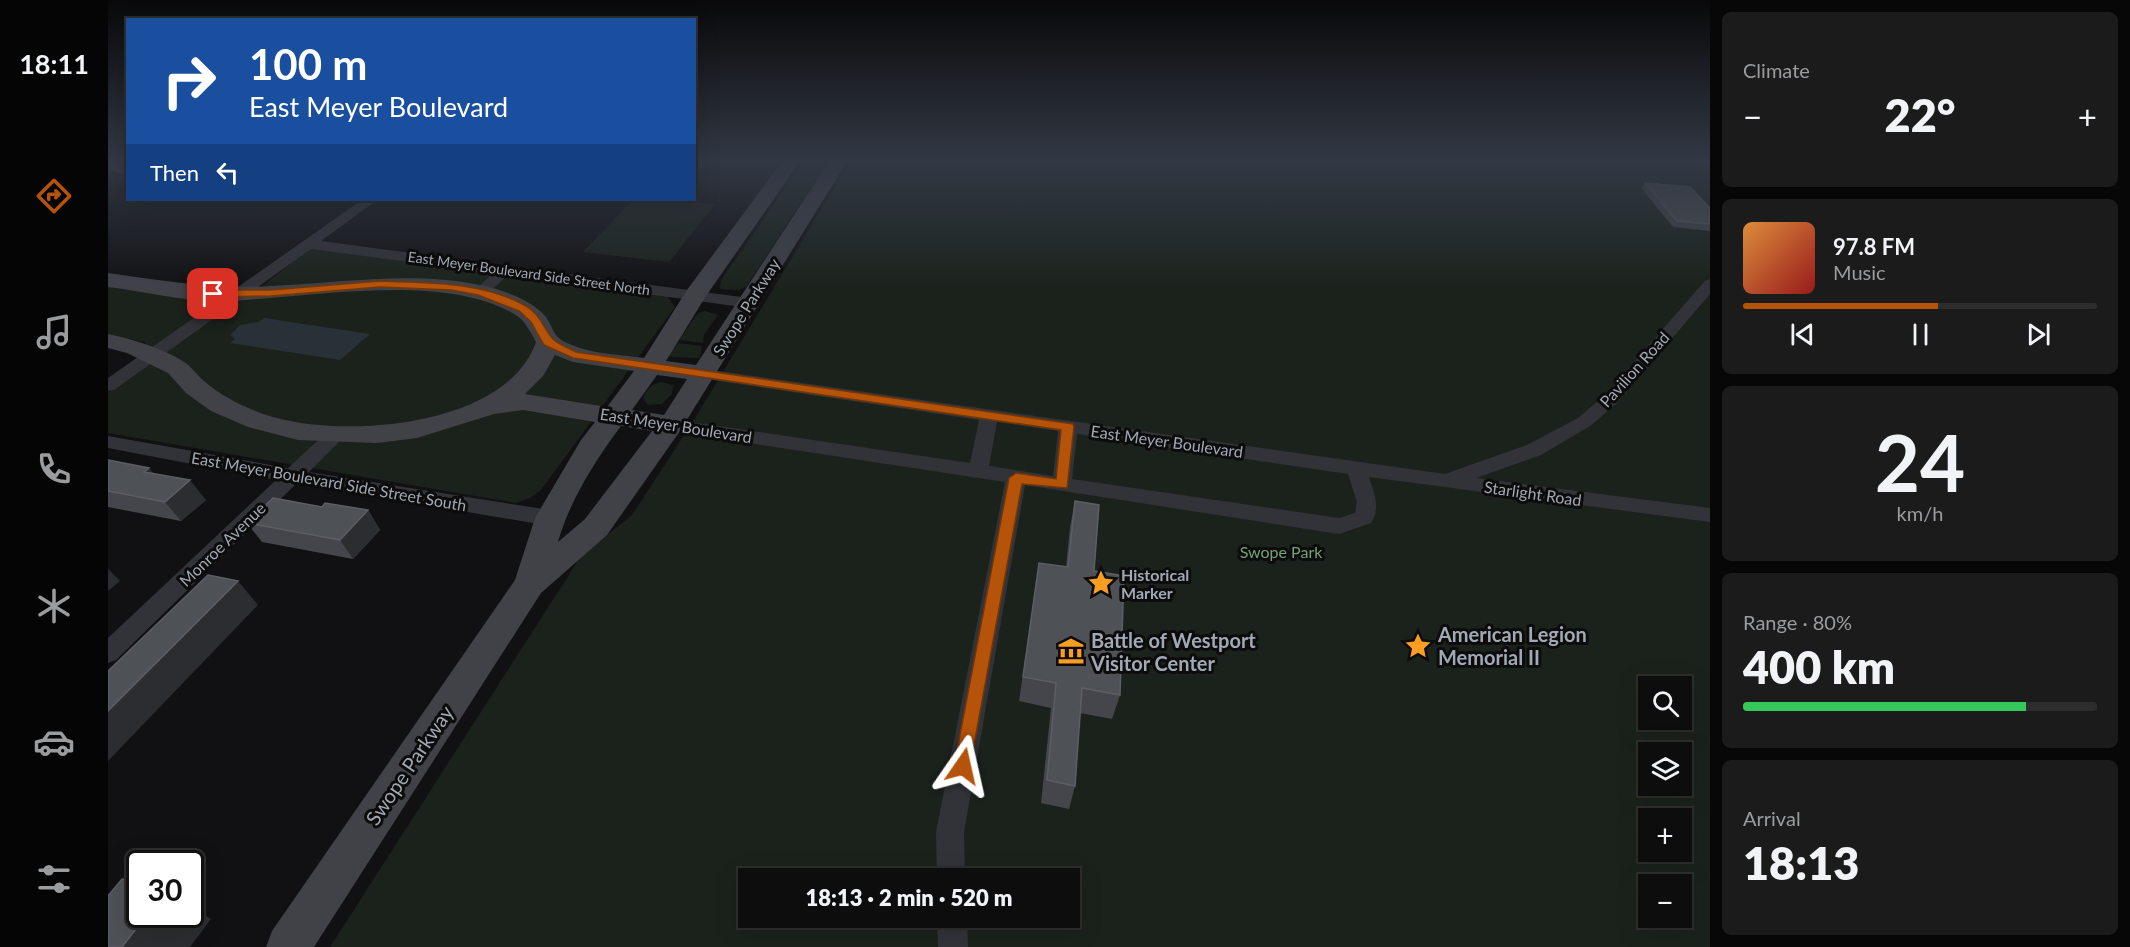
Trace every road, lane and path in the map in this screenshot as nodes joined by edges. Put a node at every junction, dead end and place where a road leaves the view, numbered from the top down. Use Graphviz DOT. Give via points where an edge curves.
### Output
graph roads {
  1 [pos="364,204"];
  2 [pos="760,204"];
  3 [pos="811,204"];
  4 [pos="309,244"];
  5 [pos="506,269"];
  6 [pos="108,280"];
  7 [pos="1710,284"];
  8 [pos="481,292"];
  9 [pos="239,294"];
  10 [pos="695,295"];
  11 [pos="749,303"];
  12 [pos="108,341"];
  13 [pos="548,342"];
  14 [pos="151,355"];
  15 [pos="651,366"];
  16 [pos="704,374"];
  17 [pos="108,386"];
  18 [pos="492,406"];
  19 [pos="615,416"];
  20 [pos="989,416"];
  21 [pos="671,424"];
  22 [pos="1068,427"];
  23 [pos="336,434"];
  24 [pos="108,442"];
  25 [pos="1356,468"];
  26 [pos="978,472"];
  27 [pos="293,476"];
  28 [pos="1016,478"];
  29 [pos="1446,481"];
  30 [pos="1062,485"];
  31 [pos="1710,515"];
  32 [pos="550,518"];
  33 [pos="530,584"];
  34 [pos="108,653"];
  35 [pos="951,868"];
  36 [pos="952,928"];
  37 [pos="288,947"];
  38 [pos="952,947"];
  1 -- 4 [label="street"];
  2 -- 10 [label="main road, Swope Parkway"];
  3 -- 11 [label="main road, Swope Parkway"];
  4 -- 5 [label="street, East Meyer Boulevard Side Street North"];
  4 -- 9 [label="street"];
  5 -- 8 [label="street"];
  5 -- 10 [label="street, East Meyer Boulevard Side Street North"];
  6 -- 9 [label="main road" via="192,292"];
  7 -- 29 [label="street, Pavilion Road" via="1610,400 1584,422 1534,450"];
  8 -- 9 [label="main road" via="380,284"];
  8 -- 13 [label="main road" via="523,309 536,320"];
  9 -- 14 [label="street"];
  10 -- 11 [label="street, East Meyer Boulevard Side Street North"];
  10 -- 15 [label="main road, Swope Parkway"];
  11 -- 16 [label="main road, Swope Parkway"];
  12 -- 14 [label="main road, East Meyer Boulevard"];
  13 -- 15 [label="main road, East Meyer Boulevard" via="573,355"];
  13 -- 18 [label="main road" via="531,374"];
  14 -- 17 [label="street"];
  14 -- 23 [label="main road, East Meyer Boulevard" via="177,368 220,405 257,421 298,431"];
  15 -- 16 [label="main road, East Meyer Boulevard"];
  15 -- 19 [label="main road, Swope Parkway"];
  16 -- 20 [label="street, East Meyer Boulevard"];
  16 -- 21 [label="main road, Swope Parkway"];
  18 -- 19 [label="main road, East Meyer Boulevard" via="523,402"];
  18 -- 23 [label="main road, East Meyer Boulevard" via="417,429"];
  19 -- 21 [label="main road, East Meyer Boulevard"];
  19 -- 32 [label="main road, Swope Parkway" via="591,447"];
  20 -- 22 [label="street, East Meyer Boulevard"];
  20 -- 26 [label="street"];
  21 -- 26 [label="street, East Meyer Boulevard"];
  21 -- 33 [label="main road, Swope Parkway" via="596,527"];
  22 -- 25 [label="street, East Meyer Boulevard"];
  22 -- 30 [label="street"];
  23 -- 27 [label="street, Monroe Avenue"];
  24 -- 27 [label="street, East Meyer Boulevard Side Street South"];
  25 -- 29 [label="street, Starlight Road"];
  25 -- 30 [label="street, East Meyer Boulevard" via="1367,502 1364,518 1339,526"];
  26 -- 28 [label="street, East Meyer Boulevard"];
  27 -- 32 [label="street, East Meyer Boulevard Side Street South"];
  27 -- 34 [label="street, Monroe Avenue"];
  28 -- 30 [label="street, East Meyer Boulevard"];
  28 -- 35 [label="street" via="950,832"];
  29 -- 31 [label="street, Starlight Road"];
  32 -- 33 [label="main road, Swope Parkway"];
  33 -- 37 [label="main road, Swope Parkway"];
  36 -- 38 [label="street"];
}
